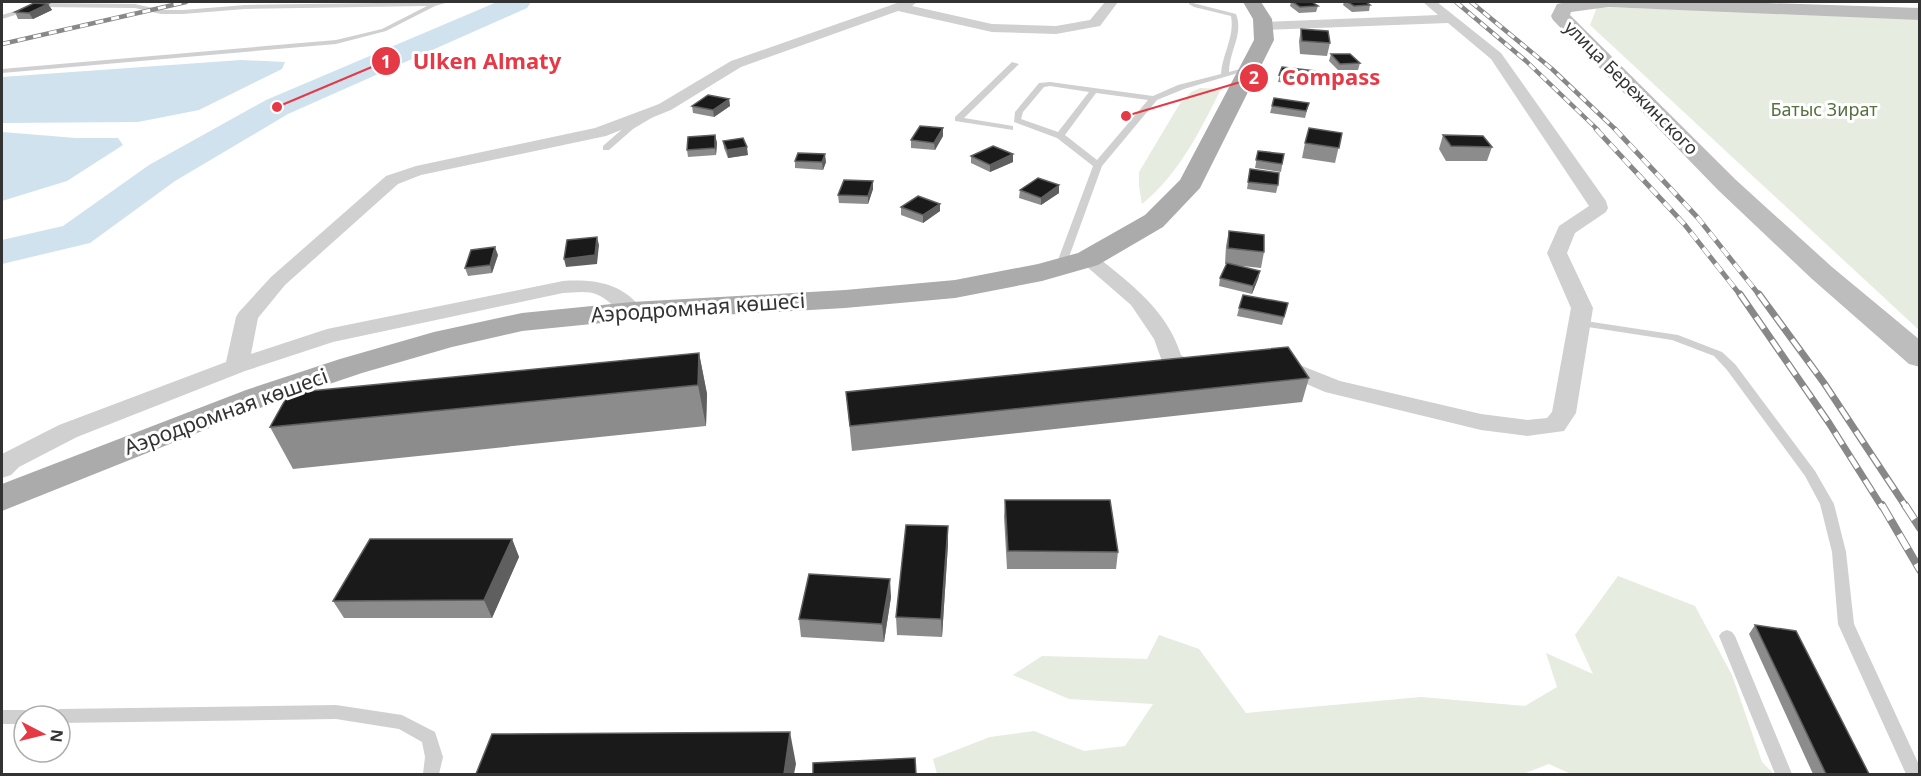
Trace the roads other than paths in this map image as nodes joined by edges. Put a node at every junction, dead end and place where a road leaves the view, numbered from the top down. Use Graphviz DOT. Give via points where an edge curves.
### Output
graph roads {
  1 [pos="446,2"];
  2 [pos="1111,2"];
  3 [pos="1430,2"];
  4 [pos="1191,3"];
  5 [pos="436,4"];
  6 [pos="904,4"];
  7 [pos="1552,5"];
  8 [pos="1258,14"];
  9 [pos="1920,14"];
  10 [pos="2,16"];
  11 [pos="1452,19"];
  12 [pos="1015,64"];
  13 [pos="2,70"];
  14 [pos="1238,71"];
  15 [pos="1093,91"];
  16 [pos="1154,98"];
  17 [pos="665,107"];
  18 [pos="1010,128"];
  19 [pos="1060,136"];
  20 [pos="606,148"];
  21 [pos="1098,165"];
  22 [pos="1074,264"];
  23 [pos="632,311"];
  24 [pos="1579,323"];
  25 [pos="1920,357"];
  26 [pos="237,366"];
  27 [pos="1252,366"];
  28 [pos="1220,368"];
  29 [pos="2,469"];
  30 [pos="2,498"];
  31 [pos="1727,636"];
  32 [pos="72,716"];
  33 [pos="431,774"];
  34 [pos="1784,774"];
  35 [pos="1914,774"];
  1 -- 5 [label="lane"];
  2 -- 6 [label="street" via="1095,23 1056,30 992,28"];
  3 -- 11 [label="street"];
  4 -- 14 [label="lane" via="1234,15 1236,34 1224,62"];
  5 -- 10 [label="lane" via="245,7 183,12 135,6 41,5"];
  5 -- 13 [label="lane" via="384,30 336,42"];
  6 -- 17 [label="street" via="736,64"];
  7 -- 9 [label="main road, улица Бережинского" via="1608,2"];
  7 -- 25 [label="main road, улица Бережинского" via="1727,185"];
  8 -- 11 [label="street"];
  8 -- 14 [label="main road, Аэродромная көшесі" via="1264,40"];
  11 -- 24 [label="street" via="1496,56 1597,201 1599,208 1566,230 1557,253 1582,308"];
  12 -- 18 [label="lane" via="958,119"];
  14 -- 16 [label="lane"];
  14 -- 22 [label="main road, Аэродромная көшесі" via="1191,183 1154,221"];
  15 -- 16 [label="lane"];
  15 -- 19 [label="lane"];
  15 -- 19 [label="lane" via="1042,85 1019,112 1017,120"];
  16 -- 21 [label="lane"];
  17 -- 20 [label="lane" via="630,127"];
  17 -- 26 [label="street" via="600,132 416,171 392,180 278,282 247,317"];
  19 -- 21 [label="lane"];
  21 -- 22 [label="lane"];
  22 -- 23 [label="main road, Аэродромная көшесі" via="956,289"];
  22 -- 28 [label="street" via="1139,301 1165,339 1171,359 1188,370"];
  23 -- 26 [label="street" via="613,292 593,286 563,287 327,336"];
  23 -- 30 [label="main road, Аэродромная көшесі" via="522,322 351,366 258,397"];
  24 -- 27 [label="street" via="1564,413 1555,424 1527,428 1481,422 1333,387 1282,365"];
  24 -- 35 [label="lane" via="1674,337 1718,354 1772,422 1827,504 1839,552 1846,624"];
  26 -- 29 [label="street" via="68,431"];
  31 -- 34 [label="lane"];
  32 -- 33 [label="lane" via="336,712 391,720 429,737 434,757"];
}
